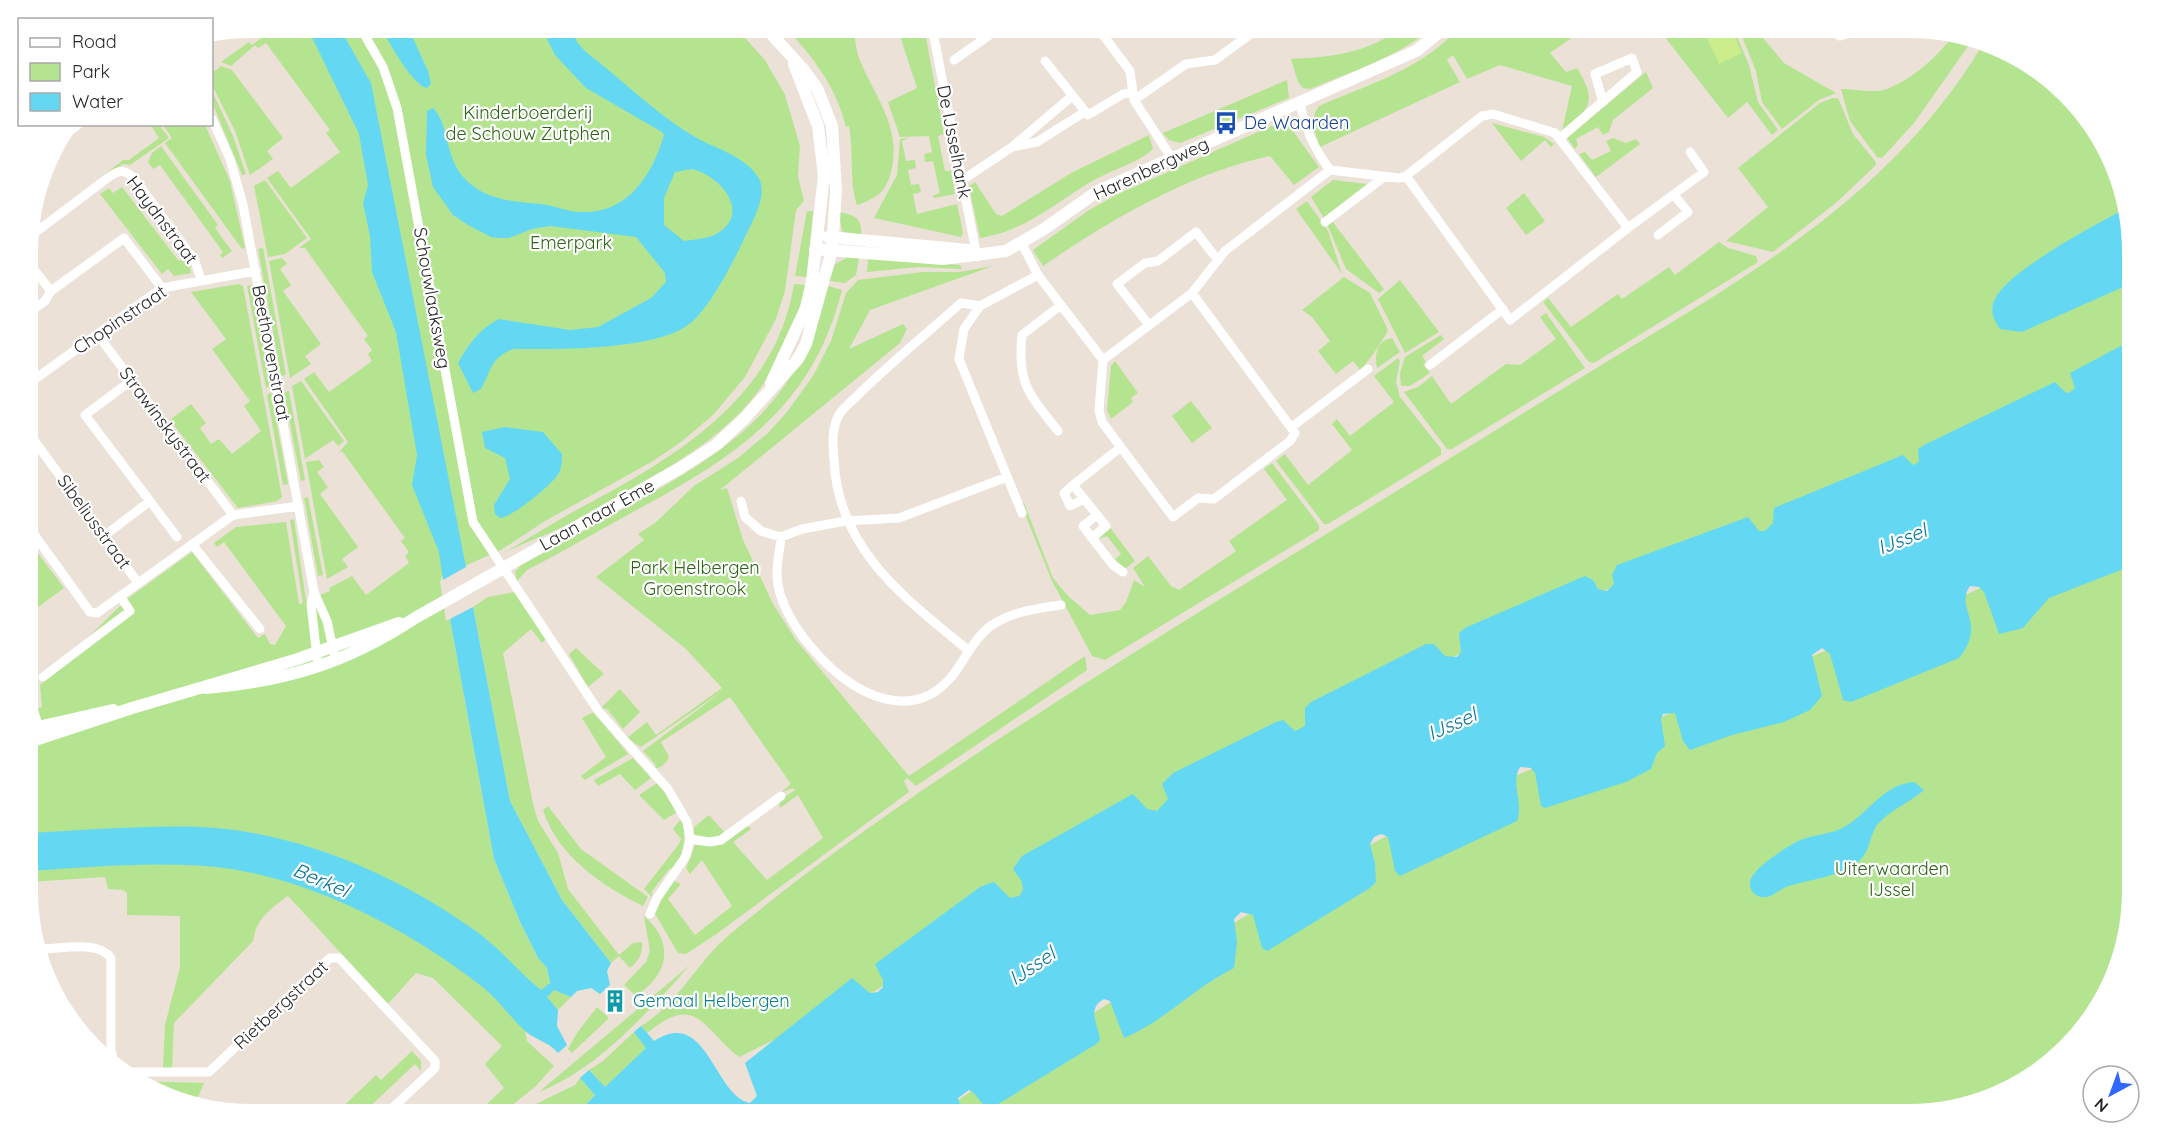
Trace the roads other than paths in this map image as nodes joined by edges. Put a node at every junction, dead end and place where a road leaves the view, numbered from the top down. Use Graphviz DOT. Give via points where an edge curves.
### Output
graph roads {
  1 [pos="366,38"];
  2 [pos="775,38"];
  3 [pos="934,38"];
  4 [pos="982,38"];
  5 [pos="1105,38"];
  6 [pos="1242,38"];
  7 [pos="1432,38"];
  8 [pos="790,54"];
  9 [pos="954,60"];
  10 [pos="1045,61"];
  11 [pos="1071,97"];
  12 [pos="1133,97"];
  13 [pos="1603,102"];
  14 [pos="1300,103"];
  15 [pos="1083,112"];
  16 [pos="213,121"];
  17 [pos="1560,138"];
  18 [pos="1012,147"];
  19 [pos="1690,152"];
  20 [pos="1171,157"];
  21 [pos="1330,170"];
  22 [pos="1406,176"];
  23 [pos="1384,177"];
  24 [pos="961,181"];
  25 [pos="1674,195"];
  26 [pos="1325,222"];
  27 [pos="1628,228"];
  28 [pos="39,229"];
  29 [pos="1658,235"];
  30 [pos="816,242"];
  31 [pos="1021,242"];
  32 [pos="833,244"];
  33 [pos="977,253"];
  34 [pos="1217,259"];
  35 [pos="256,271"];
  36 [pos="38,275"];
  37 [pos="1038,276"];
  38 [pos="201,280"];
  39 [pos="162,288"];
  40 [pos="51,291"];
  41 [pos="1192,293"];
  42 [pos="1061,305"];
  43 [pos="38,306"];
  44 [pos="980,306"];
  45 [pos="1503,309"];
  46 [pos="1149,325"];
  47 [pos="97,334"];
  48 [pos="1103,360"];
  49 [pos="1430,365"];
  50 [pos="1368,369"];
  51 [pos="38,377"];
  52 [pos="132,380"];
  53 [pos="765,394"];
  54 [pos="1293,426"];
  55 [pos="1058,431"];
  56 [pos="38,445"];
  57 [pos="1121,447"];
  58 [pos="40,448"];
  59 [pos="1007,477"];
  60 [pos="1073,485"];
  61 [pos="1084,499"];
  62 [pos="150,501"];
  63 [pos="741,501"];
  64 [pos="299,506"];
  65 [pos="1022,513"];
  66 [pos="233,515"];
  67 [pos="1097,515"];
  68 [pos="846,521"];
  69 [pos="104,536"];
  70 [pos="177,537"];
  71 [pos="781,537"];
  72 [pos="1092,538"];
  73 [pos="38,540"];
  74 [pos="192,544"];
  75 [pos="502,567"];
  76 [pos="1123,572"];
  77 [pos="138,583"];
  78 [pos="314,592"];
  79 [pos="120,596"];
  80 [pos="1061,605"];
  81 [pos="415,618"];
  82 [pos="260,629"];
  83 [pos="333,647"];
  84 [pos="969,651"];
  85 [pos="317,652"];
  86 [pos="336,661"];
  87 [pos="318,666"];
  88 [pos="43,677"];
  89 [pos="206,688"];
  90 [pos="38,730"];
  91 [pos="781,796"];
  92 [pos="690,839"];
  93 [pos="650,914"];
  94 [pos="46,949"];
  95 [pos="112,1053"];
  96 [pos="137,1072"];
  97 [pos="397,1104"];
  1 -- 75 [label="street, Schouwlaaksweg" via="383,67 397,108 472,522"];
  2 -- 8 [label="street, Laan naar Eme"];
  3 -- 24 [label="street, De IJsselhank"];
  4 -- 9 [label="street"];
  5 -- 12 [label="street" via="1130,71"];
  6 -- 12 [label="street" via="1215,60 1186,64"];
  7 -- 14 [label="street, Harenbergweg" via="1416,51"];
  8 -- 30 [label="street, Laan naar Eme" via="818,126 824,176"];
  8 -- 32 [label="street, Laan naar Eme" via="817,88 832,126 837,191"];
  10 -- 11 [label="street"];
  11 -- 15 [label="street"];
  11 -- 18 [label="street"];
  12 -- 15 [label="street" via="1123,94 1088,115"];
  12 -- 20 [label="street"];
  13 -- 13 [label="street" via="1637,72 1632,58 1595,74"];
  13 -- 17 [label="street"];
  14 -- 20 [label="street, Harenbergweg"];
  14 -- 21 [label="street" via="1314,149"];
  15 -- 18 [label="street" via="1037,142"];
  16 -- 35 [label="street, Beethovenstraat" via="230,159"];
  17 -- 22 [label="street" via="1548,129 1485,114"];
  17 -- 27 [label="street"];
  18 -- 24 [label="street"];
  19 -- 25 [label="street" via="1704,172"];
  20 -- 31 [label="street, Harenbergweg" via="1098,191"];
  21 -- 23 [label="street"];
  21 -- 34 [label="street"];
  22 -- 23 [label="street"];
  22 -- 45 [label="street"];
  23 -- 26 [label="street"];
  24 -- 33 [label="street, De IJsselhank"];
  25 -- 27 [label="street"];
  25 -- 29 [label="street" via="1688,212"];
  27 -- 45 [label="street" via="1510,320"];
  28 -- 38 [label="street, Haydnstraat" via="117,171 125,171 195,261"];
  30 -- 32 [label="street, Harenbergweg"];
  30 -- 53 [label="street, Laan naar Eme" via="806,308"];
  31 -- 33 [label="street, Harenbergweg"];
  31 -- 37 [label="street"];
  32 -- 33 [label="street, Harenbergweg"];
  32 -- 53 [label="street, Laan naar Eme" via="806,344 798,359"];
  34 -- 41 [label="street"];
  34 -- 46 [label="street" via="1196,232 1158,261 1145,263 1117,284"];
  35 -- 38 [label="street, Chopinstraat"];
  35 -- 64 [label="street, Beethovenstraat"];
  36 -- 40 [label="street"];
  37 -- 42 [label="street"];
  37 -- 44 [label="street"];
  38 -- 39 [label="street, Chopinstraat"];
  39 -- 40 [label="street" via="124,238"];
  39 -- 47 [label="street, Chopinstraat"];
  40 -- 43 [label="street"];
  41 -- 46 [label="street"];
  41 -- 54 [label="street"];
  42 -- 48 [label="street"];
  42 -- 55 [label="street" via="1022,335 1019,363 1029,393"];
  44 -- 59 [label="street" via="964,330 959,359"];
  44 -- 68 [label="street" via="961,303 839,414 832,437 835,480"];
  45 -- 49 [label="street"];
  46 -- 48 [label="street"];
  47 -- 51 [label="street, Chopinstraat"];
  47 -- 52 [label="street, Strawinskystraat"];
  48 -- 57 [label="street" via="1100,418"];
  50 -- 54 [label="street"];
  52 -- 62 [label="street" via="85,415"];
  52 -- 66 [label="street, Strawinskystraat"];
  53 -- 75 [label="street, Laan naar Eme" via="716,445"];
  54 -- 57 [label="street" via="1295,433 1290,441 1214,499 1198,498 1173,517"];
  56 -- 58 [label="street, Sibeliusstraat"];
  57 -- 60 [label="street"];
  58 -- 69 [label="street, Sibeliusstraat"];
  59 -- 65 [label="street"];
  59 -- 68 [label="street" via="899,518"];
  60 -- 61 [label="street"];
  60 -- 61 [label="street" via="1064,493 1070,506"];
  61 -- 67 [label="street"];
  62 -- 69 [label="street"];
  62 -- 70 [label="street"];
  63 -- 71 [label="street" via="745,517 761,531"];
  64 -- 66 [label="street"];
  64 -- 78 [label="street, Beethovenstraat"];
  66 -- 74 [label="street"];
  67 -- 72 [label="street" via="1106,526"];
  67 -- 72 [label="street" via="1083,526"];
  68 -- 71 [label="street"];
  68 -- 84 [label="street" via="870,561"];
  69 -- 77 [label="street, Sibeliusstraat"];
  71 -- 84 [label="street" via="777,575 784,603 808,644 847,683 889,701 926,696 951,677"];
  72 -- 76 [label="street"];
  73 -- 79 [label="street" via="90,612 97,613"];
  74 -- 77 [label="street"];
  74 -- 82 [label="street"];
  75 -- 81 [label="street, Laan naar Eme"];
  75 -- 92 [label="street, Schouwlaaksweg" via="599,712 675,798 687,822"];
  77 -- 79 [label="street"];
  78 -- 83 [label="street, Beethovenstraat"];
  78 -- 85 [label="street, Beethovenstraat" via="311,604"];
  79 -- 88 [label="street" via="130,611"];
  80 -- 84 [label="street" via="1015,612 990,627"];
  81 -- 83 [label="street, Laan naar Eme"];
  81 -- 86 [label="street, Laan naar Eme" via="382,640"];
  83 -- 85 [label="street, Laan naar Eme"];
  83 -- 86 [label="street, Beethovenstraat"];
  85 -- 87 [label="street, Beethovenstraat"];
  85 -- 89 [label="street, Laan naar Eme"];
  86 -- 87 [label="street, Laan naar Eme"];
  87 -- 89 [label="street, Laan naar Eme" via="251,684"];
  89 -- 90 [label="street, Laan naar Eme" via="132,708 99,711"];
  91 -- 92 [label="street" via="721,840"];
  92 -- 93 [label="street" via="686,856"];
  94 -- 95 [label="street" via="97,948 111,958"];
  96 -- 97 [label="street, Rietbergstraat" via="208,1072 330,958 339,958 435,1061 435,1068"];
}
